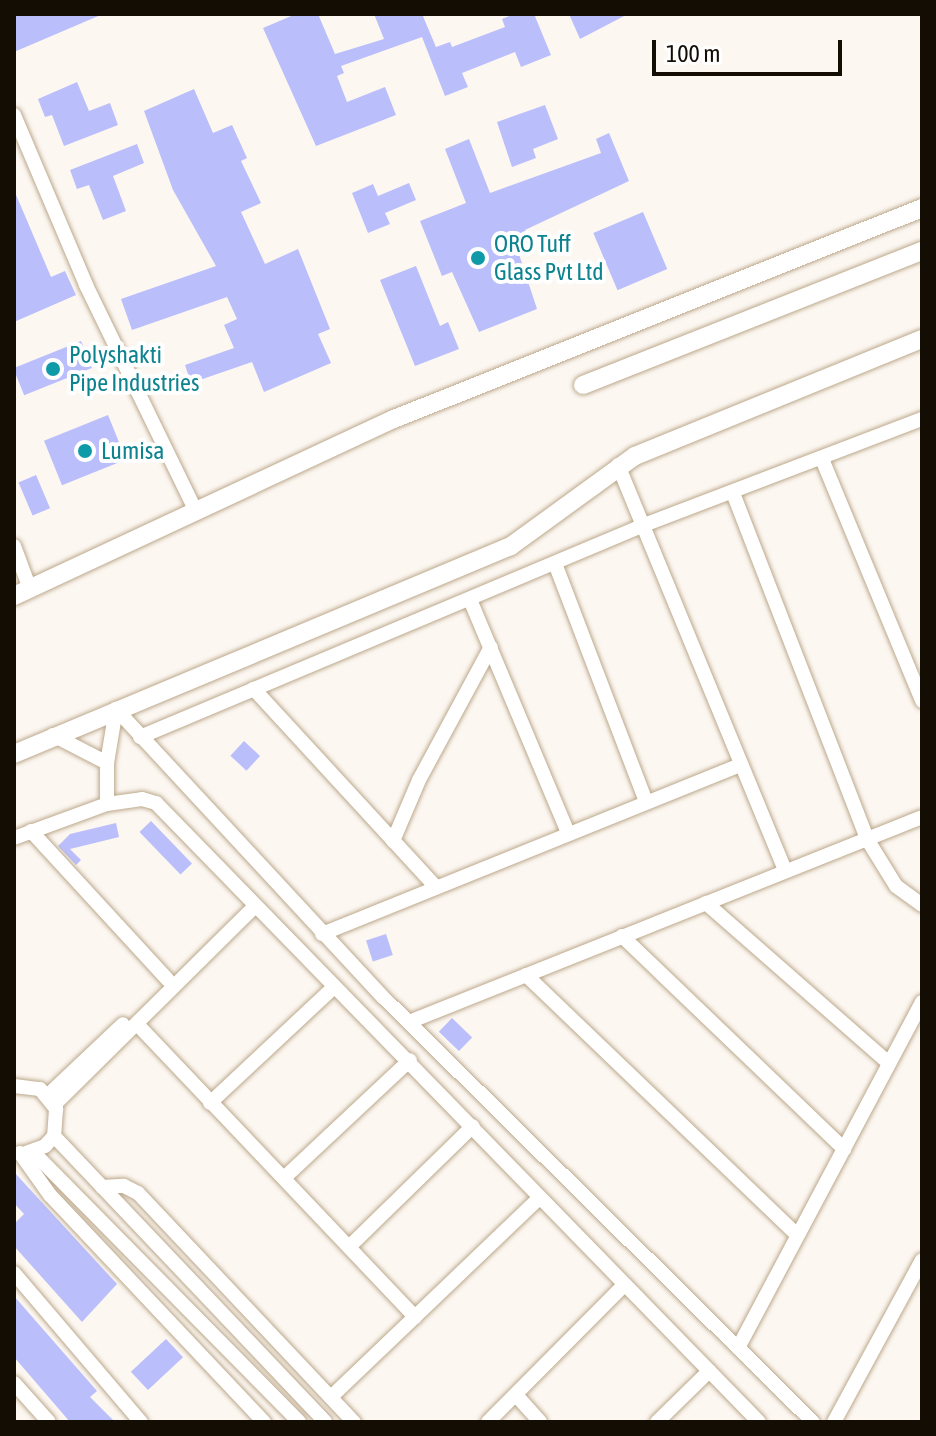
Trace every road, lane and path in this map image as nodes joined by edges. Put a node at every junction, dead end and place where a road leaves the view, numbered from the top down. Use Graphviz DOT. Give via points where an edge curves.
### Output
graph roads {
  1 [pos="14,115"];
  2 [pos="922,208"];
  3 [pos="922,251"];
  4 [pos="922,339"];
  5 [pos="583,385"];
  6 [pos="922,419"];
  7 [pos="822,459"];
  8 [pos="618,465"];
  9 [pos="733,493"];
  10 [pos="195,509"];
  11 [pos="644,525"];
  12 [pos="14,546"];
  13 [pos="556,566"];
  14 [pos="22,592"];
  15 [pos="471,602"];
  16 [pos="491,647"];
  17 [pos="254,689"];
  18 [pos="922,701"];
  19 [pos="116,709"];
  20 [pos="53,735"];
  21 [pos="140,737"];
  22 [pos="14,754"];
  23 [pos="107,763"];
  24 [pos="741,765"];
  25 [pos="646,802"];
  26 [pos="107,804"];
  27 [pos="922,817"];
  28 [pos="31,831"];
  29 [pos="568,833"];
  30 [pos="14,838"];
  31 [pos="867,839"];
  32 [pos="393,841"];
  33 [pos="785,870"];
  34 [pos="435,886"];
  35 [pos="706,903"];
  36 [pos="922,905"];
  37 [pos="252,908"];
  38 [pos="322,934"];
  39 [pos="622,936"];
  40 [pos="526,975"];
  41 [pos="168,980"];
  42 [pos="334,987"];
  43 [pos="922,1002"];
  44 [pos="409,1022"];
  45 [pos="137,1024"];
  46 [pos="410,1060"];
  47 [pos="889,1063"];
  48 [pos="14,1086"];
  49 [pos="51,1100"];
  50 [pos="210,1103"];
  51 [pos="473,1126"];
  52 [pos="54,1136"];
  53 [pos="844,1149"];
  54 [pos="23,1152"];
  55 [pos="285,1177"];
  56 [pos="102,1187"];
  57 [pos="539,1198"];
  58 [pos="797,1235"];
  59 [pos="351,1245"];
  60 [pos="922,1260"];
  61 [pos="14,1273"];
  62 [pos="623,1286"];
  63 [pos="415,1317"];
  64 [pos="738,1348"];
  65 [pos="709,1371"];
  66 [pos="14,1383"];
  67 [pos="516,1395"];
  68 [pos="331,1397"];
  69 [pos="49,1422"];
  70 [pos="141,1422"];
  71 [pos="264,1422"];
  72 [pos="299,1422"];
  73 [pos="325,1422"];
  74 [pos="354,1422"];
  75 [pos="488,1422"];
  76 [pos="540,1422"];
  77 [pos="657,1422"];
  78 [pos="759,1422"];
  79 [pos="813,1422"];
  80 [pos="834,1422"];
  1 -- 10 [label="street" via="86,285"];
  2 -- 10 [label="main road" via="394,419"];
  3 -- 5 [label="main road"];
  4 -- 8 [label="main road"];
  6 -- 7 [label="street"];
  7 -- 9 [label="street"];
  7 -- 18 [label="street"];
  8 -- 11 [label="street"];
  8 -- 19 [label="main road" via="511,546"];
  9 -- 11 [label="street"];
  9 -- 31 [label="street"];
  10 -- 14 [label="main road"];
  11 -- 13 [label="street"];
  11 -- 24 [label="street"];
  12 -- 14 [label="street"];
  13 -- 15 [label="street"];
  13 -- 25 [label="street"];
  15 -- 16 [label="street"];
  15 -- 17 [label="street"];
  16 -- 29 [label="street"];
  16 -- 32 [label="street" via="419,780"];
  17 -- 21 [label="street"];
  17 -- 32 [label="street"];
  19 -- 20 [label="main road"];
  19 -- 21 [label="street"];
  19 -- 23 [label="street"];
  20 -- 22 [label="main road"];
  20 -- 23 [label="street"];
  21 -- 38 [label="street"];
  23 -- 26 [label="street"];
  24 -- 25 [label="street"];
  24 -- 33 [label="street"];
  25 -- 29 [label="street"];
  26 -- 28 [label="street"];
  26 -- 37 [label="street" via="142,799 156,803"];
  27 -- 31 [label="street"];
  28 -- 30 [label="street"];
  28 -- 41 [label="street"];
  29 -- 34 [label="street"];
  31 -- 33 [label="street"];
  31 -- 36 [label="street" via="896,886"];
  32 -- 34 [label="street"];
  33 -- 35 [label="street"];
  34 -- 38 [label="street"];
  35 -- 39 [label="street"];
  35 -- 47 [label="street"];
  37 -- 41 [label="street" via="236,916"];
  37 -- 42 [label="street"];
  37 -- 45 [label="street"];
  38 -- 44 [label="street"];
  39 -- 40 [label="street"];
  39 -- 53 [label="street"];
  40 -- 44 [label="street"];
  40 -- 58 [label="street"];
  41 -- 49 [label="street"];
  42 -- 46 [label="street"];
  42 -- 50 [label="street"];
  43 -- 47 [label="street"];
  44 -- 64 [label="street"];
  45 -- 49 [label="street"];
  45 -- 50 [label="street"];
  46 -- 51 [label="street"];
  46 -- 55 [label="street"];
  47 -- 53 [label="street"];
  48 -- 49 [label="street" via="27,1085"];
  49 -- 52 [label="street"];
  50 -- 55 [label="street"];
  51 -- 57 [label="street"];
  51 -- 59 [label="street"];
  52 -- 54 [label="street"];
  52 -- 56 [label="street"];
  53 -- 58 [label="street"];
  54 -- 71 [label="street" via="60,1207"];
  54 -- 72 [label="street"];
  55 -- 59 [label="street"];
  56 -- 68 [label="street" via="124,1186 138,1193"];
  56 -- 73 [label="street"];
  57 -- 62 [label="street"];
  57 -- 63 [label="street"];
  58 -- 64 [label="street"];
  59 -- 63 [label="street"];
  60 -- 80 [label="street"];
  61 -- 70 [label="street"];
  62 -- 65 [label="street"];
  62 -- 67 [label="street"];
  63 -- 68 [label="street"];
  64 -- 79 [label="street"];
  65 -- 77 [label="street"];
  65 -- 78 [label="street"];
  66 -- 69 [label="street"];
  67 -- 75 [label="street"];
  67 -- 76 [label="street"];
  68 -- 74 [label="street"];
}
